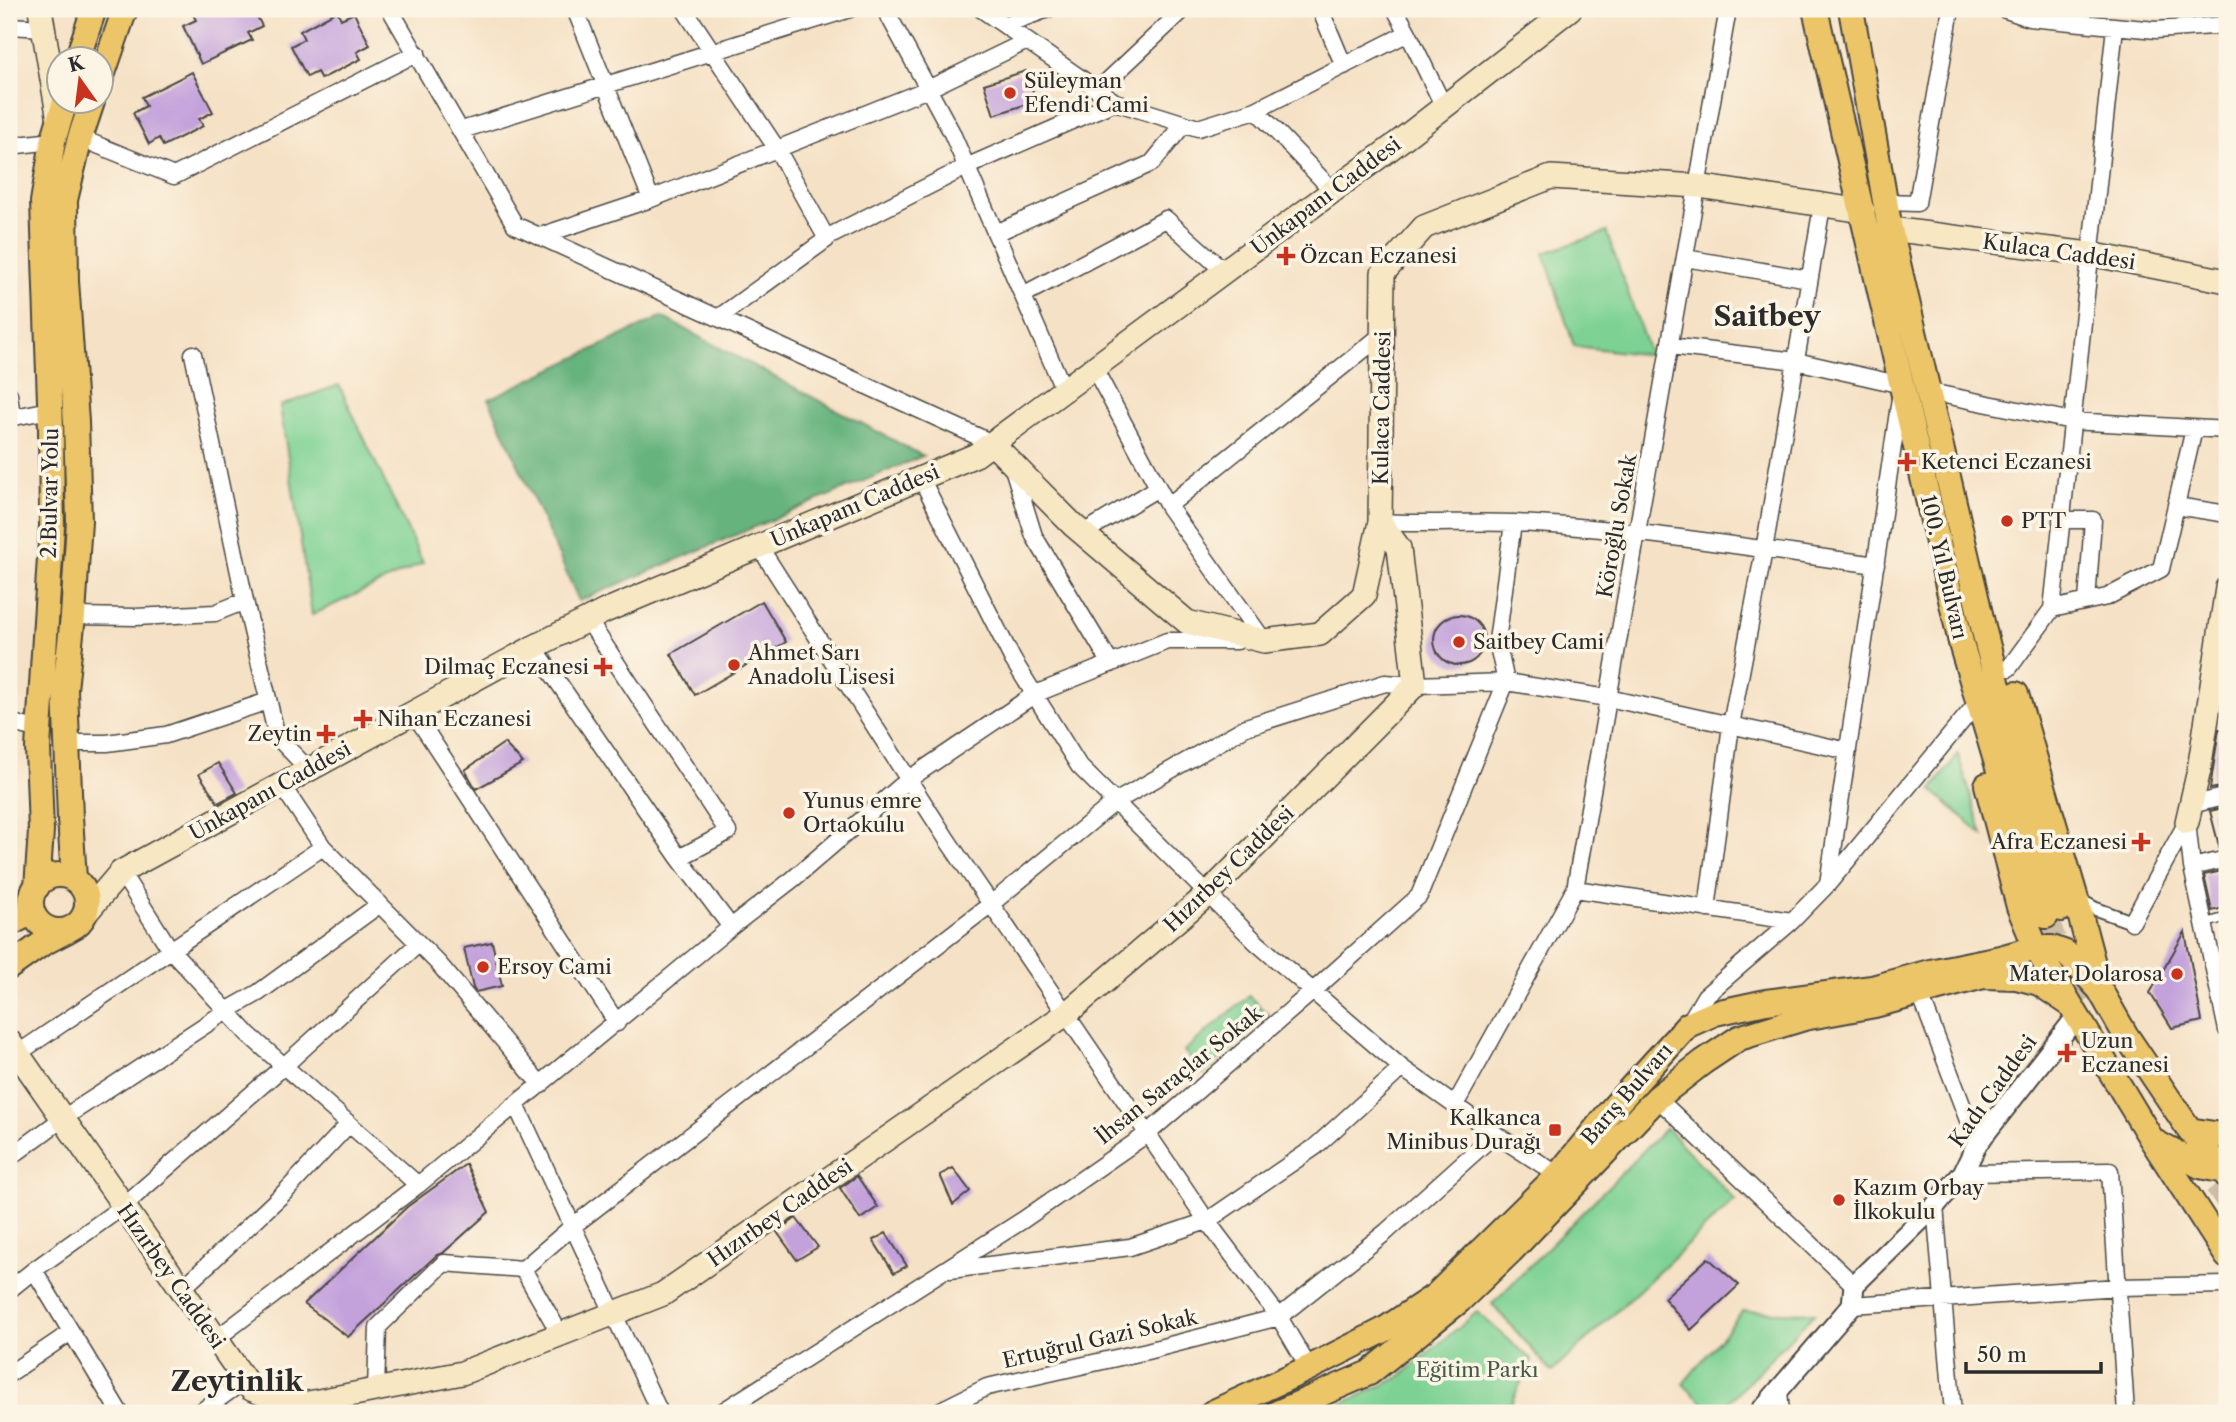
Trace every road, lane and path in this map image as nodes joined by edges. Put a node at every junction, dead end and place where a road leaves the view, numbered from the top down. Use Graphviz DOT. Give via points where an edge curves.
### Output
graph roads {
  1 [pos="94,9"];
  2 [pos="125,9"];
  3 [pos="575,9"];
  4 [pos="684,9"];
  5 [pos="850,9"];
  6 [pos="885,9"];
  7 [pos="981,9"];
  8 [pos="1048,9"];
  9 [pos="1184,9"];
  10 [pos="1320,9"];
  11 [pos="1415,9"];
  12 [pos="1570,9"];
  13 [pos="1728,9"];
  14 [pos="1815,9"];
  15 [pos="1851,9"];
  16 [pos="1951,9"];
  17 [pos="2003,9"];
  18 [pos="399,11"];
  19 [pos="1397,13"];
  20 [pos="2031,13"];
  21 [pos="42,18"];
  22 [pos="1004,25"];
  23 [pos="2227,25"];
  24 [pos="9,26"];
  25 [pos="2115,27"];
  26 [pos="1408,33"];
  27 [pos="1027,41"];
  28 [pos="82,46"];
  29 [pos="112,46"];
  30 [pos="712,52"];
  31 [pos="417,54"];
  32 [pos="1344,66"];
  33 [pos="606,86"];
  34 [pos="928,89"];
  35 [pos="1098,90"];
  36 [pos="1115,102"];
  37 [pos="1444,107"];
  38 [pos="1256,110"];
  39 [pos="88,116"];
  40 [pos="59,121"];
  41 [pos="1184,124"];
  42 [pos="462,130"];
  43 [pos="80,138"];
  44 [pos="9,146"];
  45 [pos="777,149"];
  46 [pos="966,167"];
  47 [pos="1698,186"];
  48 [pos="1334,191"];
  49 [pos="651,199"];
  50 [pos="1886,202"];
  51 [pos="1822,206"];
  52 [pos="1863,211"];
  53 [pos="1890,229"];
  54 [pos="996,233"];
  55 [pos="540,236"];
  56 [pos="826,238"];
  57 [pos="2090,254"];
  58 [pos="1685,258"];
  59 [pos="1224,271"];
  60 [pos="1809,279"];
  61 [pos="2227,281"];
  62 [pos="1023,295"];
  63 [pos="718,318"];
  64 [pos="1382,334"];
  65 [pos="1670,346"];
  66 [pos="194,354"];
  67 [pos="1796,361"];
  68 [pos="1094,368"];
  69 [pos="1902,385"];
  70 [pos="1064,390"];
  71 [pos="1930,392"];
  72 [pos="9,394"];
  73 [pos="50,410"];
  74 [pos="11,418"];
  75 [pos="2072,421"];
  76 [pos="2194,429"];
  77 [pos="2227,430"];
  78 [pos="992,443"];
  79 [pos="1011,463"];
  80 [pos="921,478"];
  81 [pos="1158,488"];
  82 [pos="1168,506"];
  83 [pos="2176,506"];
  84 [pos="2227,514"];
  85 [pos="2061,520"];
  86 [pos="1380,522"];
  87 [pos="1513,523"];
  88 [pos="1083,533"];
  89 [pos="1637,533"];
  90 [pos="759,547"];
  91 [pos="1764,550"];
  92 [pos="1876,565"];
  93 [pos="2227,588"];
  94 [pos="245,601"];
  95 [pos="2087,601"];
  96 [pos="2052,609"];
  97 [pos="73,616"];
  98 [pos="588,620"];
  99 [pos="2225,632"];
  100 [pos="1985,635"];
  101 [pos="1264,641"];
  102 [pos="534,647"];
  103 [pos="1962,647"];
  104 [pos="1111,664"];
  105 [pos="2009,668"];
  106 [pos="1506,682"];
  107 [pos="1415,685"];
  108 [pos="1035,694"];
  109 [pos="1608,698"];
  110 [pos="268,701"];
  111 [pos="1972,709"];
  112 [pos="414,713"];
  113 [pos="9,722"];
  114 [pos="1731,725"];
  115 [pos="39,730"];
  116 [pos="67,743"];
  117 [pos="1848,751"];
  118 [pos="308,769"];
  119 [pos="909,779"];
  120 [pos="281,784"];
  121 [pos="2227,796"];
  122 [pos="1115,802"];
  123 [pos="2189,814"];
  124 [pos="323,847"];
  125 [pos="678,858"];
  126 [pos="2227,859"];
  127 [pos="2192,867"];
  128 [pos="121,872"];
  129 [pos="78,883"];
  130 [pos="1828,884"];
  131 [pos="37,887"];
  132 [pos="1575,889"];
  133 [pos="1208,894"];
  134 [pos="380,904"];
  135 [pos="991,904"];
  136 [pos="2020,907"];
  137 [pos="2061,908"];
  138 [pos="1707,909"];
  139 [pos="32,912"];
  140 [pos="2227,917"];
  141 [pos="1792,921"];
  142 [pos="77,922"];
  143 [pos="2132,922"];
  144 [pos="2203,923"];
  145 [pos="9,924"];
  146 [pos="731,927"];
  147 [pos="418,944"];
  148 [pos="170,949"];
  149 [pos="2043,951"];
  150 [pos="9,967"];
  151 [pos="1992,967"];
  152 [pos="2101,990"];
  153 [pos="1313,991"];
  154 [pos="1920,994"];
  155 [pos="2072,1009"];
  156 [pos="228,1010"];
  157 [pos="1066,1014"];
  158 [pos="617,1023"];
  159 [pos="1688,1025"];
  160 [pos="2227,1030"];
  161 [pos="13,1048"];
  162 [pos="284,1066"];
  163 [pos="1402,1068"];
  164 [pos="541,1085"];
  165 [pos="1657,1098"];
  166 [pos="516,1105"];
  167 [pos="1455,1105"];
  168 [pos="62,1119"];
  169 [pos="349,1124"];
  170 [pos="2189,1130"];
  171 [pos="1147,1134"];
  172 [pos="1495,1134"];
  173 [pos="2227,1136"];
  174 [pos="2152,1140"];
  175 [pos="1977,1144"];
  176 [pos="9,1158"];
  177 [pos="2221,1166"];
  178 [pos="1963,1173"];
  179 [pos="1558,1175"];
  180 [pos="418,1185"];
  181 [pos="1935,1206"];
  182 [pos="122,1207"];
  183 [pos="1207,1221"];
  184 [pos="2213,1224"];
  185 [pos="573,1226"];
  186 [pos="2227,1256"];
  187 [pos="523,1269"];
  188 [pos="34,1270"];
  189 [pos="944,1271"];
  190 [pos="2227,1284"];
  191 [pos="2118,1287"];
  192 [pos="9,1290"];
  193 [pos="181,1290"];
  194 [pos="1853,1295"];
  195 [pos="1945,1299"];
  196 [pos="614,1313"];
  197 [pos="1279,1317"];
  198 [pos="71,1332"];
  199 [pos="560,1334"];
  200 [pos="216,1339"];
  201 [pos="1310,1368"];
  202 [pos="9,1374"];
  203 [pos="245,1380"];
  204 [pos="376,1390"];
  205 [pos="1779,1391"];
  206 [pos="295,1410"];
  207 [pos="120,1413"];
  208 [pos="200,1413"];
  209 [pos="660,1413"];
  210 [pos="720,1413"];
  211 [pos="935,1413"];
  212 [pos="1212,1413"];
  213 [pos="1277,1413"];
  214 [pos="1759,1413"];
  215 [pos="1781,1413"];
  216 [pos="1953,1413"];
  217 [pos="2126,1413"];
  1 -- 28 [label="main road"];
  2 -- 29 [label="main road"];
  3 -- 33 [label="street"];
  4 -- 30 [label="street"];
  5 -- 30 [label="street"];
  6 -- 34 [label="street"];
  7 -- 22 [label="street"];
  8 -- 22 [label="street"];
  9 -- 35 [label="street"];
  10 -- 32 [label="street"];
  11 -- 19 [label="street"];
  12 -- 37 [label="main road, Unkapanı Caddesi"];
  13 -- 47 [label="street, Köroğlu Sokak"];
  14 -- 52 [label="main road, 100. Yıl Bulvarı"];
  15 -- 50 [label="main road, 100. Yıl Bulvarı"];
  16 -- 50 [label="street" via="1917,203"];
  17 -- 20 [label="street"];
  18 -- 31 [label="street"];
  19 -- 26 [label="street"];
  20 -- 25 [label="street"];
  21 -- 24 [label="street"];
  21 -- 40 [label="main road"];
  22 -- 27 [label="street"];
  23 -- 25 [label="street" via="2156,30"];
  25 -- 57 [label="street"];
  26 -- 32 [label="street"];
  26 -- 37 [label="street"];
  27 -- 34 [label="street"];
  27 -- 35 [label="street"];
  30 -- 33 [label="street"];
  30 -- 45 [label="street"];
  31 -- 42 [label="street"];
  31 -- 43 [label="street" via="174,176"];
  32 -- 38 [label="street"];
  33 -- 42 [label="street"];
  33 -- 49 [label="street"];
  34 -- 45 [label="street"];
  34 -- 46 [label="street"];
  35 -- 36 [label="street"];
  36 -- 41 [label="street"];
  36 -- 46 [label="street"];
  37 -- 48 [label="main road, Unkapanı Caddesi"];
  38 -- 41 [label="street" via="1198,128"];
  38 -- 48 [label="street"];
  39 -- 43 [label="main road, 2.Bulvar Yolu"];
  40 -- 44 [label="street"];
  40 -- 73 [label="main road, 2.Bulvar Yolu" via="43,202"];
  41 -- 54 [label="street" via="1152,163"];
  42 -- 55 [label="street" via="515,225"];
  43 -- 97 [label="main road, 2.Bulvar Yolu" via="65,200 79,521"];
  45 -- 49 [label="street"];
  45 -- 56 [label="street"];
  46 -- 54 [label="street"];
  46 -- 56 [label="street"];
  47 -- 51 [label="main road, Kulaca Caddesi"];
  47 -- 58 [label="street, Köroğlu Sokak"];
  47 -- 64 [label="main road, Kulaca Caddesi" via="1551,177 1424,227 1383,274"];
  48 -- 59 [label="main road, Unkapanı Caddesi"];
  49 -- 55 [label="street"];
  50 -- 53 [label="main road, 100. Yıl Bulvarı"];
  51 -- 52 [label="main road, Kulaca Caddesi"];
  51 -- 60 [label="street"];
  52 -- 69 [label="main road, 100. Yıl Bulvarı"];
  53 -- 57 [label="main road, Kulaca Caddesi"];
  53 -- 71 [label="main road, 100. Yıl Bulvarı"];
  54 -- 62 [label="street"];
  55 -- 63 [label="street"];
  56 -- 63 [label="street"];
  57 -- 61 [label="main road, Kulaca Caddesi"];
  57 -- 75 [label="street"];
  58 -- 60 [label="street"];
  58 -- 65 [label="street, Köroğlu Sokak"];
  59 -- 62 [label="street" via="1166,219"];
  59 -- 68 [label="main road, Unkapanı Caddesi"];
  60 -- 67 [label="street"];
  62 -- 70 [label="street"];
  63 -- 78 [label="street"];
  64 -- 82 [label="street"];
  64 -- 86 [label="main road, Kulaca Caddesi"];
  65 -- 67 [label="street"];
  65 -- 89 [label="street, Köroğlu Sokak"];
  66 -- 94 [label="street"];
  67 -- 69 [label="street"];
  67 -- 91 [label="street"];
  68 -- 70 [label="main road, Unkapanı Caddesi"];
  68 -- 81 [label="street"];
  69 -- 92 [label="street"];
  69 -- 103 [label="main road, 100. Yıl Bulvarı"];
  70 -- 78 [label="main road, Unkapanı Caddesi"];
  71 -- 75 [label="street"];
  71 -- 100 [label="main road, 100. Yıl Bulvarı"];
  72 -- 74 [label="street"];
  73 -- 74 [label="street"];
  73 -- 115 [label="main road, 2.Bulvar Yolu" via="52,526"];
  75 -- 76 [label="street"];
  75 -- 85 [label="street"];
  76 -- 77 [label="street"];
  76 -- 83 [label="street"];
  78 -- 79 [label="main road, Kulaca Caddesi"];
  78 -- 80 [label="main road, Unkapanı Caddesi" via="976,455"];
  79 -- 88 [label="main road, Kulaca Caddesi"];
  79 -- 104 [label="street" via="1034,536"];
  80 -- 90 [label="main road, Unkapanı Caddesi"];
  80 -- 108 [label="street" via="1013,660"];
  81 -- 82 [label="street"];
  81 -- 88 [label="street"];
  82 -- 101 [label="street"];
  83 -- 84 [label="street"];
  83 -- 95 [label="street" via="2161,569 2107,597"];
  85 -- 95 [label="street" via="2092,520"];
  85 -- 96 [label="street"];
  86 -- 87 [label="street"];
  86 -- 101 [label="main road, Kulaca Caddesi" via="1364,595 1320,634"];
  86 -- 107 [label="main road" via="1399,548"];
  87 -- 89 [label="street"];
  87 -- 106 [label="street" via="1497,641"];
  88 -- 101 [label="main road, Kulaca Caddesi" via="1187,622"];
  89 -- 91 [label="street"];
  89 -- 109 [label="street, Köroğlu Sokak"];
  90 -- 98 [label="main road, Unkapanı Caddesi"];
  90 -- 119 [label="street"];
  91 -- 92 [label="street"];
  91 -- 114 [label="street"];
  92 -- 117 [label="street"];
  93 -- 99 [label="main road"];
  94 -- 97 [label="street" via="215,613"];
  94 -- 110 [label="street"];
  95 -- 96 [label="street"];
  96 -- 105 [label="street"];
  97 -- 116 [label="main road, 2.Bulvar Yolu" via="65,690"];
  98 -- 102 [label="main road, Unkapanı Caddesi"];
  98 -- 125 [label="street" via="728,832"];
  99 -- 123 [label="main road"];
  100 -- 105 [label="main road"];
  100 -- 137 [label="main road, 100. Yıl Bulvarı"];
  101 -- 104 [label="street" via="1167,641"];
  102 -- 112 [label="main road, Unkapanı Caddesi"];
  102 -- 125 [label="street"];
  103 -- 111 [label="main road"];
  103 -- 137 [label="main road, 100. Yıl Bulvarı" via="2009,804"];
  104 -- 108 [label="street"];
  105 -- 137 [label="main road"];
  106 -- 107 [label="street"];
  106 -- 109 [label="street"];
  106 -- 153 [label="street, İhsan Saraçlar Sokak" via="1419,896"];
  107 -- 122 [label="street" via="1385,682 1246,727"];
  107 -- 133 [label="main road, Hızırbey Caddesi"];
  108 -- 119 [label="street"];
  108 -- 122 [label="street" via="1079,766"];
  109 -- 114 [label="street"];
  109 -- 132 [label="street, Köroğlu Sokak"];
  110 -- 116 [label="street" via="166,735"];
  110 -- 118 [label="street" via="276,737"];
  111 -- 130 [label="street"];
  111 -- 136 [label="main road" via="1979,754"];
  112 -- 118 [label="main road, Unkapanı Caddesi"];
  112 -- 158 [label="street"];
  113 -- 115 [label="street"];
  114 -- 117 [label="street"];
  114 -- 138 [label="street"];
  115 -- 131 [label="main road, 2.Bulvar Yolu"];
  116 -- 129 [label="main road, 2.Bulvar Yolu"];
  117 -- 130 [label="street"];
  118 -- 120 [label="main road, Unkapanı Caddesi"];
  119 -- 135 [label="street"];
  119 -- 146 [label="street"];
  120 -- 124 [label="street"];
  120 -- 128 [label="main road, Unkapanı Caddesi"];
  121 -- 123 [label="street"];
  122 -- 133 [label="street"];
  122 -- 135 [label="street"];
  123 -- 127 [label="street"];
  123 -- 143 [label="street"];
  124 -- 134 [label="street"];
  124 -- 148 [label="street"];
  125 -- 146 [label="street"];
  126 -- 127 [label="street"];
  127 -- 144 [label="street"];
  128 -- 129 [label="main road"];
  128 -- 142 [label="main road, Unkapanı Caddesi"];
  128 -- 148 [label="street"];
  129 -- 131 [label="main road" via="58,875"];
  129 -- 142 [label="main road" via="88,904"];
  130 -- 141 [label="street"];
  131 -- 139 [label="main road"];
  132 -- 138 [label="street"];
  132 -- 167 [label="street, Köroğlu Sokak"];
  133 -- 153 [label="street"];
  133 -- 157 [label="main road, Hızırbey Caddesi"];
  134 -- 147 [label="street"];
  134 -- 156 [label="street"];
  135 -- 157 [label="street"];
  135 -- 185 [label="street"];
  136 -- 149 [label="main road"];
  136 -- 151 [label="main road" via="2021,927"];
  137 -- 143 [label="street" via="2096,909"];
  137 -- 149 [label="main road" via="2071,923"];
  137 -- 152 [label="main road"];
  138 -- 141 [label="street"];
  139 -- 142 [label="main road" via="52,931"];
  139 -- 145 [label="main road"];
  140 -- 144 [label="lane"];
  141 -- 159 [label="street" via="1705,996"];
  142 -- 150 [label="main road"];
  144 -- 160 [label="street"];
  146 -- 158 [label="street"];
  147 -- 162 [label="street"];
  147 -- 164 [label="street"];
  148 -- 156 [label="street"];
  148 -- 161 [label="street"];
  149 -- 151 [label="main road, Barış Bulvarı"];
  149 -- 152 [label="main road" via="2066,953"];
  149 -- 155 [label="main road"];
  151 -- 154 [label="main road, Barış Bulvarı"];
  151 -- 155 [label="main road, Barış Bulvarı" via="2039,983"];
  151 -- 159 [label="main road, Barış Bulvarı" via="1930,972 1872,988 1766,1002 1715,1013"];
  152 -- 170 [label="main road"];
  153 -- 163 [label="street"];
  153 -- 171 [label="street, İhsan Saraçlar Sokak"];
  154 -- 165 [label="main road, Barış Bulvarı" via="1804,1018 1739,1038"];
  154 -- 175 [label="street"];
  155 -- 174 [label="main road"];
  155 -- 175 [label="street, Kadı Caddesi"];
  156 -- 162 [label="street"];
  156 -- 168 [label="street"];
  157 -- 171 [label="street"];
  157 -- 196 [label="main road, Hızırbey Caddesi" via="663,1293"];
  158 -- 164 [label="street"];
  159 -- 179 [label="main road, Barış Bulvarı"];
  161 -- 168 [label="main road, Hızırbey Caddesi"];
  162 -- 169 [label="street"];
  162 -- 182 [label="street"];
  163 -- 167 [label="street"];
  163 -- 183 [label="street" via="1315,1147"];
  164 -- 166 [label="street"];
  165 -- 194 [label="street"];
  165 -- 213 [label="main road, Barış Bulvarı" via="1459,1301 1369,1373"];
  166 -- 180 [label="street"];
  166 -- 185 [label="street"];
  167 -- 172 [label="street"];
  168 -- 176 [label="street"];
  168 -- 182 [label="main road, Hızırbey Caddesi"];
  169 -- 180 [label="street"];
  169 -- 193 [label="street" via="287,1191"];
  170 -- 173 [label="main road"];
  170 -- 177 [label="main road"];
  171 -- 183 [label="street"];
  171 -- 189 [label="street, İhsan Saraçlar Sokak"];
  172 -- 179 [label="street"];
  172 -- 197 [label="street" via="1387,1232"];
  174 -- 177 [label="main road" via="2200,1166"];
  174 -- 184 [label="main road"];
  175 -- 178 [label="street, Kadı Caddesi"];
  177 -- 184 [label="main road" via="2195,1199"];
  178 -- 181 [label="street, Kadı Caddesi"];
  178 -- 191 [label="street" via="2110,1171"];
  179 -- 201 [label="main road, Barış Bulvarı" via="1435,1296 1384,1330"];
  180 -- 200 [label="street"];
  181 -- 194 [label="street, Kadı Caddesi"];
  181 -- 195 [label="street"];
  182 -- 188 [label="street"];
  182 -- 193 [label="main road, Hızırbey Caddesi"];
  183 -- 189 [label="street" via="1130,1247"];
  183 -- 197 [label="street"];
  184 -- 186 [label="main road"];
  185 -- 187 [label="street"];
  185 -- 196 [label="street"];
  187 -- 199 [label="street"];
  187 -- 204 [label="street" via="444,1263 378,1326"];
  188 -- 192 [label="street"];
  188 -- 198 [label="street"];
  189 -- 210 [label="street, İhsan Saraçlar Sokak"];
  190 -- 191 [label="street"];
  191 -- 195 [label="street"];
  191 -- 217 [label="street"];
  193 -- 200 [label="main road, Hızırbey Caddesi"];
  194 -- 195 [label="street"];
  194 -- 205 [label="street, Kadı Caddesi"];
  195 -- 216 [label="street"];
  196 -- 199 [label="main road, Hızırbey Caddesi"];
  196 -- 209 [label="street"];
  197 -- 201 [label="street"];
  197 -- 211 [label="street, Ertuğrul Gazi Sokak" via="987,1387"];
  198 -- 202 [label="street"];
  198 -- 207 [label="street"];
  199 -- 204 [label="main road, Hızırbey Caddesi" via="462,1373"];
  200 -- 203 [label="main road, Hızırbey Caddesi"];
  201 -- 212 [label="main road, Barış Bulvarı"];
  203 -- 206 [label="main road, Hızırbey Caddesi" via="251,1389"];
  203 -- 208 [label="street"];
  204 -- 206 [label="main road, Hızırbey Caddesi"];
  205 -- 214 [label="street, Kadı Caddesi"];
  205 -- 215 [label="street"];
}
